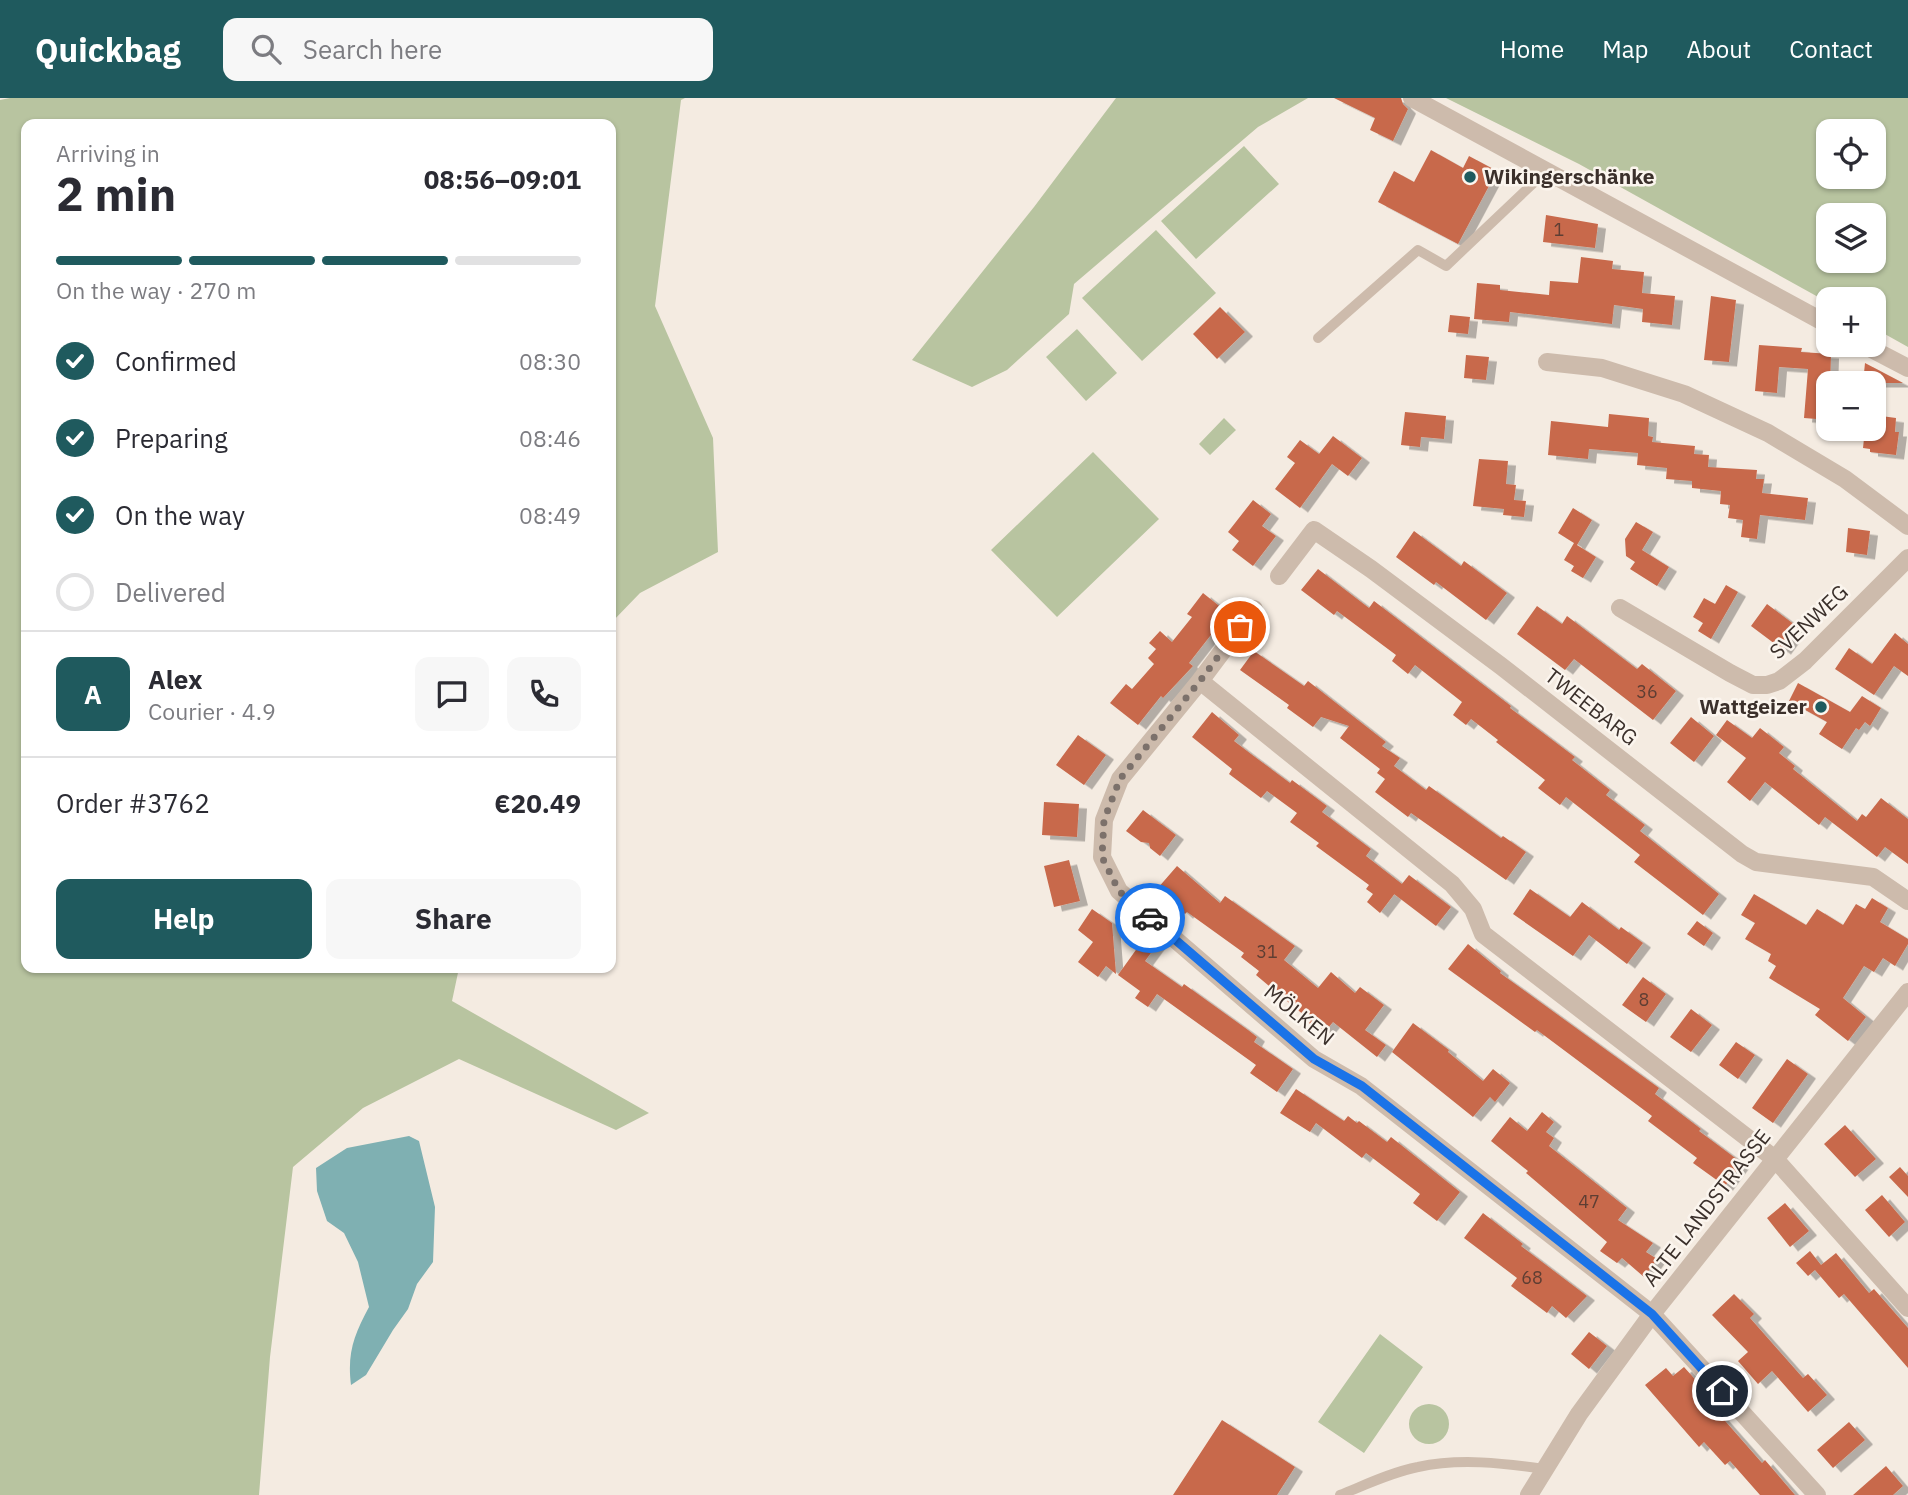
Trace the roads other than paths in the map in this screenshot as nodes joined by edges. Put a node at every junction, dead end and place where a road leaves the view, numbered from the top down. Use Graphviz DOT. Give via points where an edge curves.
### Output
graph roads {
  1 [pos="1412,98"];
  2 [pos="1545,172"];
  3 [pos="1816,318"];
  4 [pos="1318,338"];
  5 [pos="1886,356"];
  6 [pos="1547,362"];
  7 [pos="1908,368"];
  8 [pos="1908,526"];
  9 [pos="1908,558"];
  10 [pos="1279,576"];
  11 [pos="1620,608"];
  12 [pos="1254,609"];
  13 [pos="1200,681"];
  14 [pos="1908,901"];
  15 [pos="1908,992"];
  16 [pos="1775,1159"];
  17 [pos="1908,1308"];
  18 [pos="1652,1314"];
  19 [pos="1545,1469"];
  20 [pos="1340,1495"];
  21 [pos="1529,1495"];
  22 [pos="1817,1495"];
  1 -- 2 [label="street"];
  2 -- 3 [label="street"];
  2 -- 4 [label="lane" via="1446,266 1418,250"];
  5 -- 7 [label="street"];
  6 -- 8 [label="street" via="1602,368 1684,394 1768,433 1845,479"];
  9 -- 11 [label="street, SVENWEG" via="1805,661 1767,685 1753,685 1730,673"];
  10 -- 14 [label="street, TWEEBARG" via="1314,530 1501,666 1741,854 1756,862 1872,877"];
  12 -- 13 [label="street, MÖLKEN"];
  13 -- 16 [label="street" via="1452,884 1473,909 1483,934"];
  13 -- 18 [label="street, MÖLKEN" via="1120,779 1104,820 1102,857 1119,891 1314,1059 1362,1086"];
  15 -- 16 [label="street, ALTE LANDSTRASSE"];
  16 -- 17 [label="street"];
  16 -- 18 [label="street, ALTE LANDSTRASSE"];
  18 -- 19 [label="street, ALTE LANDSTRASSE"];
  18 -- 22 [label="street, MÖLKEN"];
  19 -- 20 [label="lane" via="1449,1462 1416,1467"];
  19 -- 21 [label="street, ALTE LANDSTRASSE"];
}
